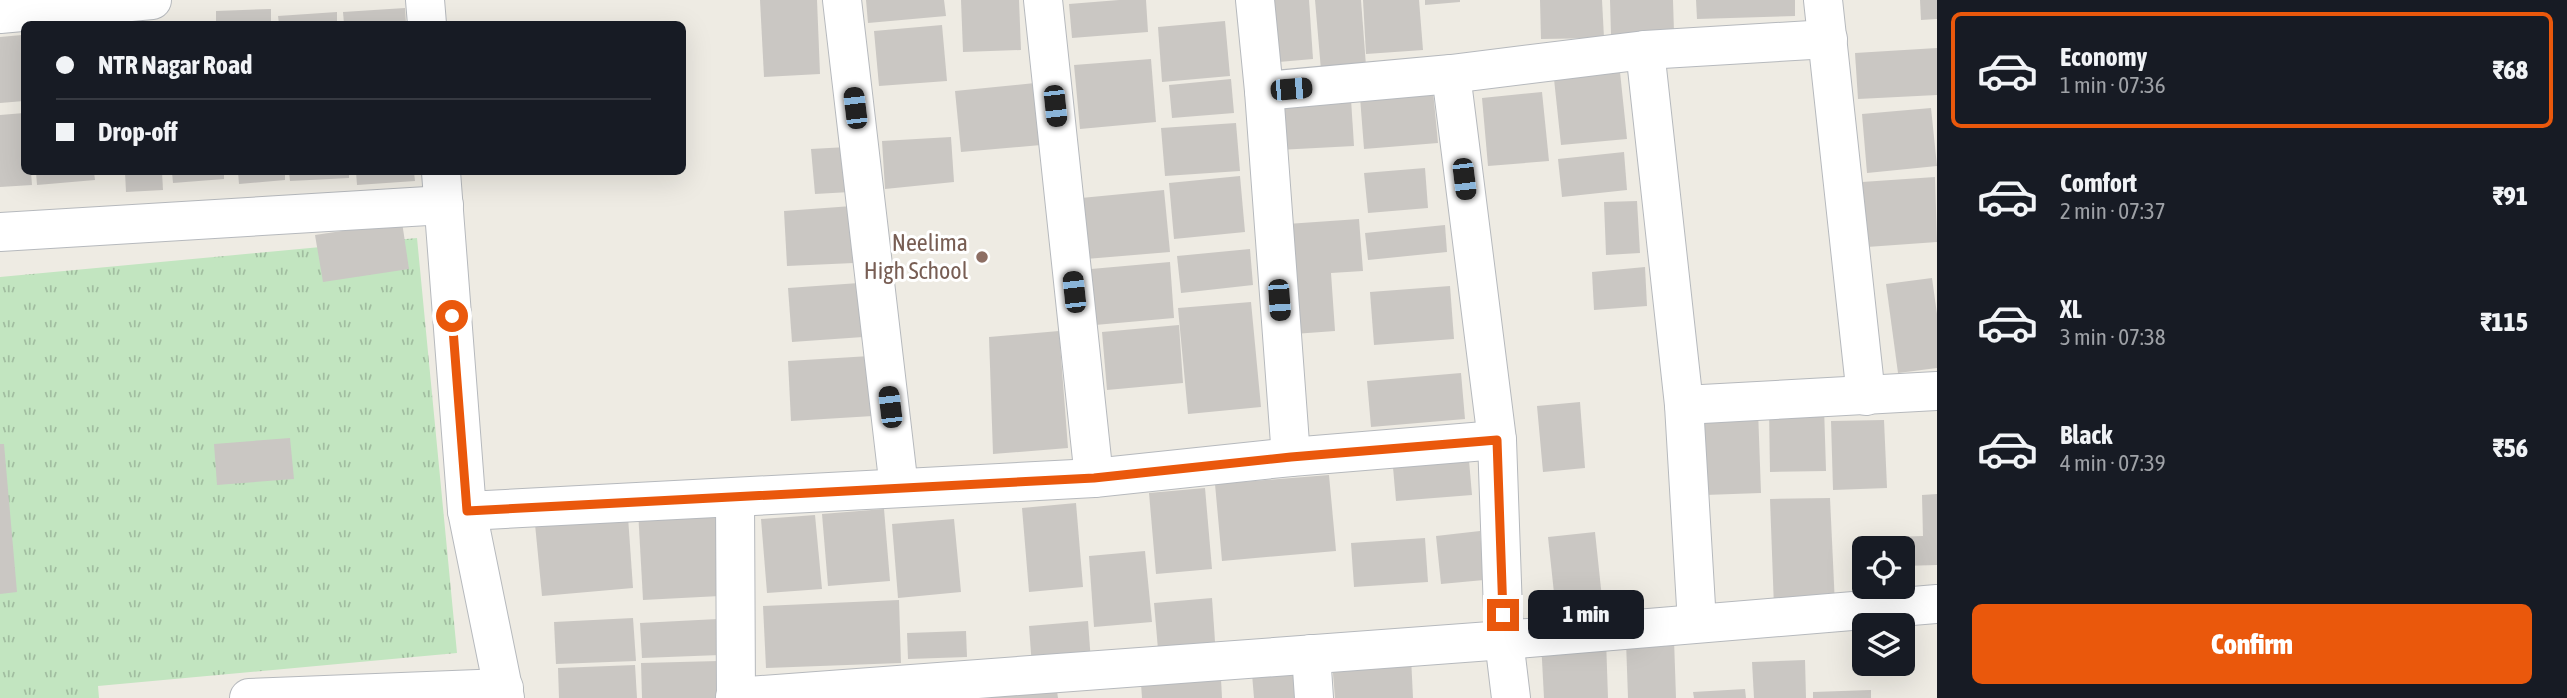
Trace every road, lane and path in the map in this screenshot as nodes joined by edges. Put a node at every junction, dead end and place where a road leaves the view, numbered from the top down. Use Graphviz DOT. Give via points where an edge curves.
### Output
graph roads {
  1 [pos="152,0"];
  2 [pos="425,0"];
  3 [pos="842,0"];
  4 [pos="1043,0"];
  5 [pos="1255,0"];
  6 [pos="1824,0"];
  7 [pos="0,14"];
  8 [pos="427,21"];
  9 [pos="1828,39"];
  10 [pos="1644,50"];
  11 [pos="1451,74"];
  12 [pos="1264,91"];
  13 [pos="442,188"];
  14 [pos="0,232"];
  15 [pos="1937,391"];
  16 [pos="1866,397"];
  17 [pos="1684,405"];
  18 [pos="1497,440"];
  19 [pos="1291,457"];
  20 [pos="1094,478"];
  21 [pos="899,488"];
  22 [pos="735,498"];
  23 [pos="467,511"];
  24 [pos="1937,604"];
  25 [pos="1697,623"];
  26 [pos="1504,640"];
  27 [pos="1311,654"];
  28 [pos="1128,683"];
  29 [pos="505,693"];
  30 [pos="249,698"];
  31 [pos="736,698"];
  32 [pos="1314,698"];
  33 [pos="1511,698"];
  1 -- 7 [label="street"];
  2 -- 8 [label="street"];
  3 -- 21 [label="street"];
  4 -- 20 [label="street"];
  5 -- 12 [label="street"];
  6 -- 9 [label="street"];
  9 -- 10 [label="street"];
  9 -- 16 [label="street"];
  10 -- 11 [label="street"];
  10 -- 17 [label="street"];
  11 -- 12 [label="street"];
  11 -- 18 [label="street"];
  12 -- 19 [label="street"];
  13 -- 14 [label="street"];
  13 -- 23 [label="street"];
  15 -- 16 [label="street"];
  16 -- 17 [label="street"];
  17 -- 25 [label="street"];
  18 -- 19 [label="street"];
  18 -- 26 [label="street"];
  19 -- 20 [label="street"];
  20 -- 21 [label="street"];
  21 -- 22 [label="street"];
  22 -- 23 [label="street"];
  22 -- 31 [label="street"];
  23 -- 29 [label="street"];
  24 -- 25 [label="street"];
  25 -- 26 [label="street"];
  26 -- 27 [label="street"];
  26 -- 33 [label="street"];
  27 -- 28 [label="street"];
  27 -- 32 [label="street"];
  28 -- 31 [label="street"];
  29 -- 30 [label="street"];
}
